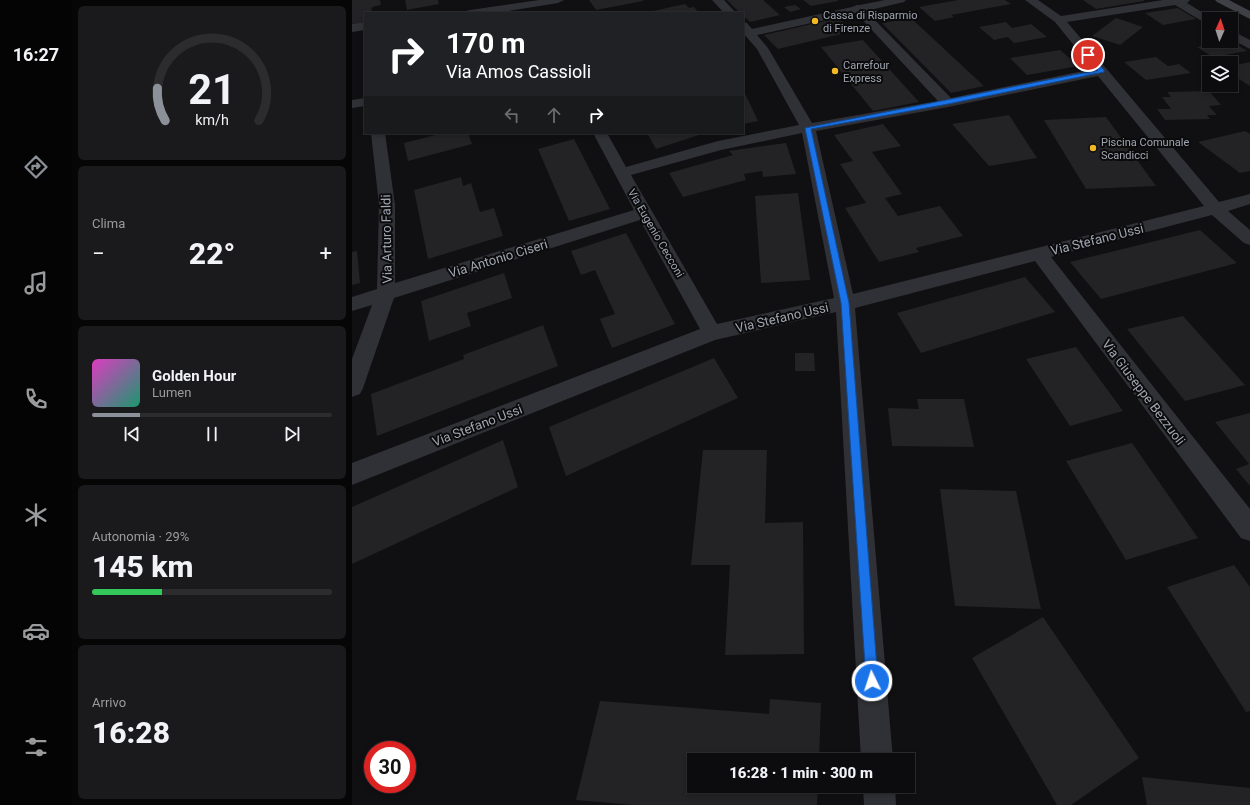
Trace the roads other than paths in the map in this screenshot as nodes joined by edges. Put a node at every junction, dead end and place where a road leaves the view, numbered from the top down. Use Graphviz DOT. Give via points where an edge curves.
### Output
graph roads {
  1 [pos="558,0"];
  2 [pos="718,0"];
  3 [pos="900,0"];
  4 [pos="1031,0"];
  5 [pos="1221,0"];
  6 [pos="1180,1"];
  7 [pos="856,8"];
  8 [pos="533,9"];
  9 [pos="486,12"];
  10 [pos="729,12"];
  11 [pos="1202,16"];
  12 [pos="1250,16"];
  13 [pos="1059,20"];
  14 [pos="364,26"];
  15 [pos="352,28"];
  16 [pos="748,35"];
  17 [pos="1238,38"];
  18 [pos="1250,45"];
  19 [pos="1102,71"];
  20 [pos="364,102"];
  21 [pos="948,102"];
  22 [pos="352,104"];
  23 [pos="808,128"];
  24 [pos="378,134"];
  25 [pos="601,134"];
  26 [pos="622,173"];
  27 [pos="1250,199"];
  28 [pos="1215,209"];
  29 [pos="644,213"];
  30 [pos="1250,239"];
  31 [pos="1039,254"];
  32 [pos="386,293"];
  33 [pos="845,303"];
  34 [pos="352,304"];
  35 [pos="712,333"];
  36 [pos="352,388"];
  37 [pos="352,474"];
  38 [pos="1250,530"];
  39 [pos="877,753"];
  40 [pos="879,793"];
  41 [pos="880,805"];
  1 -- 8 [label="street"];
  2 -- 10 [label="street"];
  3 -- 7 [label="street"];
  4 -- 13 [label="street"];
  5 -- 12 [label="main road"];
  6 -- 11 [label="street"];
  6 -- 13 [label="street"];
  7 -- 16 [label="street"];
  7 -- 21 [label="street"];
  8 -- 9 [label="street"];
  13 -- 19 [label="street"];
  14 -- 15 [label="street"];
  16 -- 23 [label="street"];
  17 -- 18 [label="street"];
  19 -- 21 [label="street"];
  19 -- 28 [label="street"];
  20 -- 22 [label="street"];
  21 -- 23 [label="street"];
  23 -- 26 [label="street" via="718,146"];
  23 -- 33 [label="street"];
  24 -- 32 [label="street, Via Arturo Faldi" via="387,205"];
  25 -- 26 [label="street, Via Eugenio Cecconi"];
  26 -- 29 [label="street, Via Eugenio Cecconi"];
  27 -- 28 [label="street, Via Stefano Ussi"];
  28 -- 30 [label="street"];
  28 -- 31 [label="street, Via Stefano Ussi"];
  29 -- 32 [label="street, Via Antonio Ciseri"];
  29 -- 35 [label="street, Via Eugenio Cecconi"];
  31 -- 33 [label="street, Via Stefano Ussi"];
  31 -- 38 [label="street, Via Giuseppe Bezzuoli"];
  32 -- 34 [label="street, Via Antonio Ciseri"];
  32 -- 36 [label="street, Via Arturo Faldi"];
  33 -- 35 [label="street, Via Stefano Ussi"];
  33 -- 39 [label="street"];
  35 -- 37 [label="street, Via Stefano Ussi"];
  40 -- 41 [label="street"];
}
